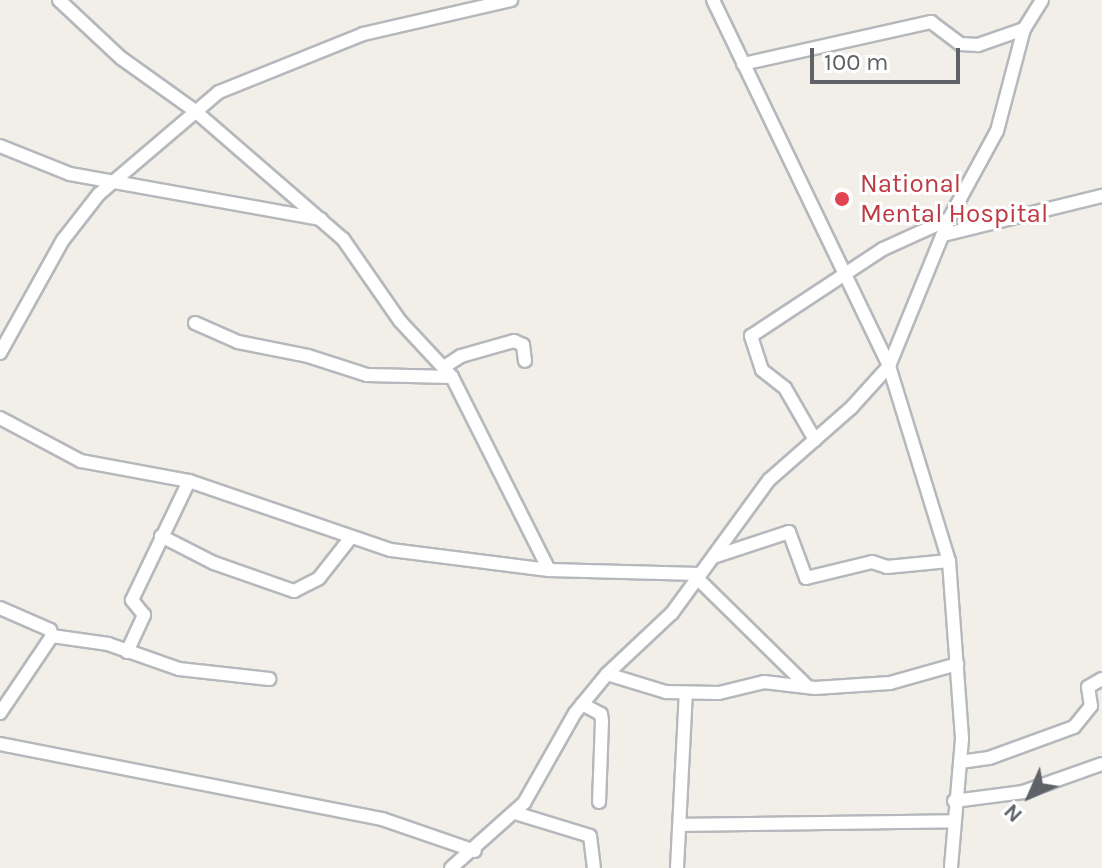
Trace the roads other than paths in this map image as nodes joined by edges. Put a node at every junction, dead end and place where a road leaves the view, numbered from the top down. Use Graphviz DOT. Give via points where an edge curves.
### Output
graph roads {
  1 [pos="59,0"];
  2 [pos="511,0"];
  3 [pos="713,0"];
  4 [pos="1042,0"];
  5 [pos="1024,29"];
  6 [pos="743,64"];
  7 [pos="195,111"];
  8 [pos="0,146"];
  9 [pos="111,180"];
  10 [pos="1102,196"];
  11 [pos="321,219"];
  12 [pos="949,219"];
  13 [pos="943,235"];
  14 [pos="841,276"];
  15 [pos="195,323"];
  16 [pos="0,353"];
  17 [pos="525,361"];
  18 [pos="889,366"];
  19 [pos="448,372"];
  20 [pos="0,418"];
  21 [pos="815,440"];
  22 [pos="189,481"];
  23 [pos="161,536"];
  24 [pos="349,540"];
  25 [pos="713,557"];
  26 [pos="949,561"];
  27 [pos="549,570"];
  28 [pos="698,576"];
  29 [pos="0,608"];
  30 [pos="52,636"];
  31 [pos="127,652"];
  32 [pos="957,664"];
  33 [pos="607,674"];
  34 [pos="269,679"];
  35 [pos="1102,679"];
  36 [pos="806,685"];
  37 [pos="686,693"];
  38 [pos="582,704"];
  39 [pos="0,713"];
  40 [pos="0,744"];
  41 [pos="960,762"];
  42 [pos="1102,764"];
  43 [pos="954,801"];
  44 [pos="599,802"];
  45 [pos="515,813"];
  46 [pos="951,821"];
  47 [pos="680,825"];
  48 [pos="475,851"];
  49 [pos="451,868"];
  50 [pos="594,868"];
  51 [pos="677,868"];
  52 [pos="951,868"];
  1 -- 7 [label="street" via="121,58"];
  2 -- 7 [label="street" via="363,34 219,92"];
  3 -- 6 [label="street"];
  4 -- 5 [label="street"];
  5 -- 6 [label="street" via="960,44 931,22"];
  5 -- 12 [label="street" via="997,131"];
  6 -- 14 [label="street"];
  7 -- 9 [label="street"];
  7 -- 11 [label="street"];
  8 -- 9 [label="street" via="70,174"];
  9 -- 11 [label="street"];
  9 -- 16 [label="street" via="63,240"];
  10 -- 13 [label="street"];
  11 -- 19 [label="street" via="343,239 400,321"];
  12 -- 13 [label="street"];
  12 -- 14 [label="street"];
  13 -- 18 [label="street"];
  14 -- 18 [label="street"];
  14 -- 21 [label="street" via="751,336 762,370 785,388"];
  15 -- 19 [label="street" via="238,342 367,375"];
  17 -- 19 [label="street" via="523,345 514,341 461,356"];
  18 -- 21 [label="street"];
  18 -- 26 [label="street"];
  19 -- 27 [label="street"];
  20 -- 22 [label="street" via="81,461"];
  21 -- 25 [label="street" via="769,480"];
  22 -- 23 [label="street"];
  22 -- 24 [label="street" via="290,512"];
  23 -- 24 [label="street" via="214,563 294,591 319,578"];
  23 -- 31 [label="street" via="132,600 144,615"];
  24 -- 27 [label="street"];
  25 -- 26 [label="street" via="789,532 806,578 872,562 887,567"];
  25 -- 28 [label="street"];
  26 -- 32 [label="street"];
  27 -- 28 [label="street"];
  28 -- 33 [label="street" via="672,613"];
  28 -- 36 [label="street"];
  29 -- 30 [label="street" via="50,630"];
  30 -- 31 [label="street"];
  30 -- 39 [label="street"];
  31 -- 34 [label="street" via="179,669"];
  32 -- 36 [label="street" via="890,683"];
  32 -- 41 [label="street"];
  33 -- 37 [label="street"];
  33 -- 38 [label="street"];
  35 -- 41 [label="street" via="1088,687 1091,706 1074,727 1008,746 989,758"];
  36 -- 37 [label="street" via="764,682 732,693"];
  37 -- 47 [label="street"];
  38 -- 44 [label="street" via="601,714"];
  38 -- 45 [label="street"];
  40 -- 48 [label="street" via="382,819"];
  41 -- 43 [label="street"];
  42 -- 43 [label="street" via="1023,792"];
  43 -- 46 [label="street"];
  45 -- 48 [label="street"];
  45 -- 50 [label="street" via="590,836"];
  46 -- 47 [label="street"];
  46 -- 52 [label="street"];
  47 -- 51 [label="street"];
  48 -- 49 [label="street"];
}
